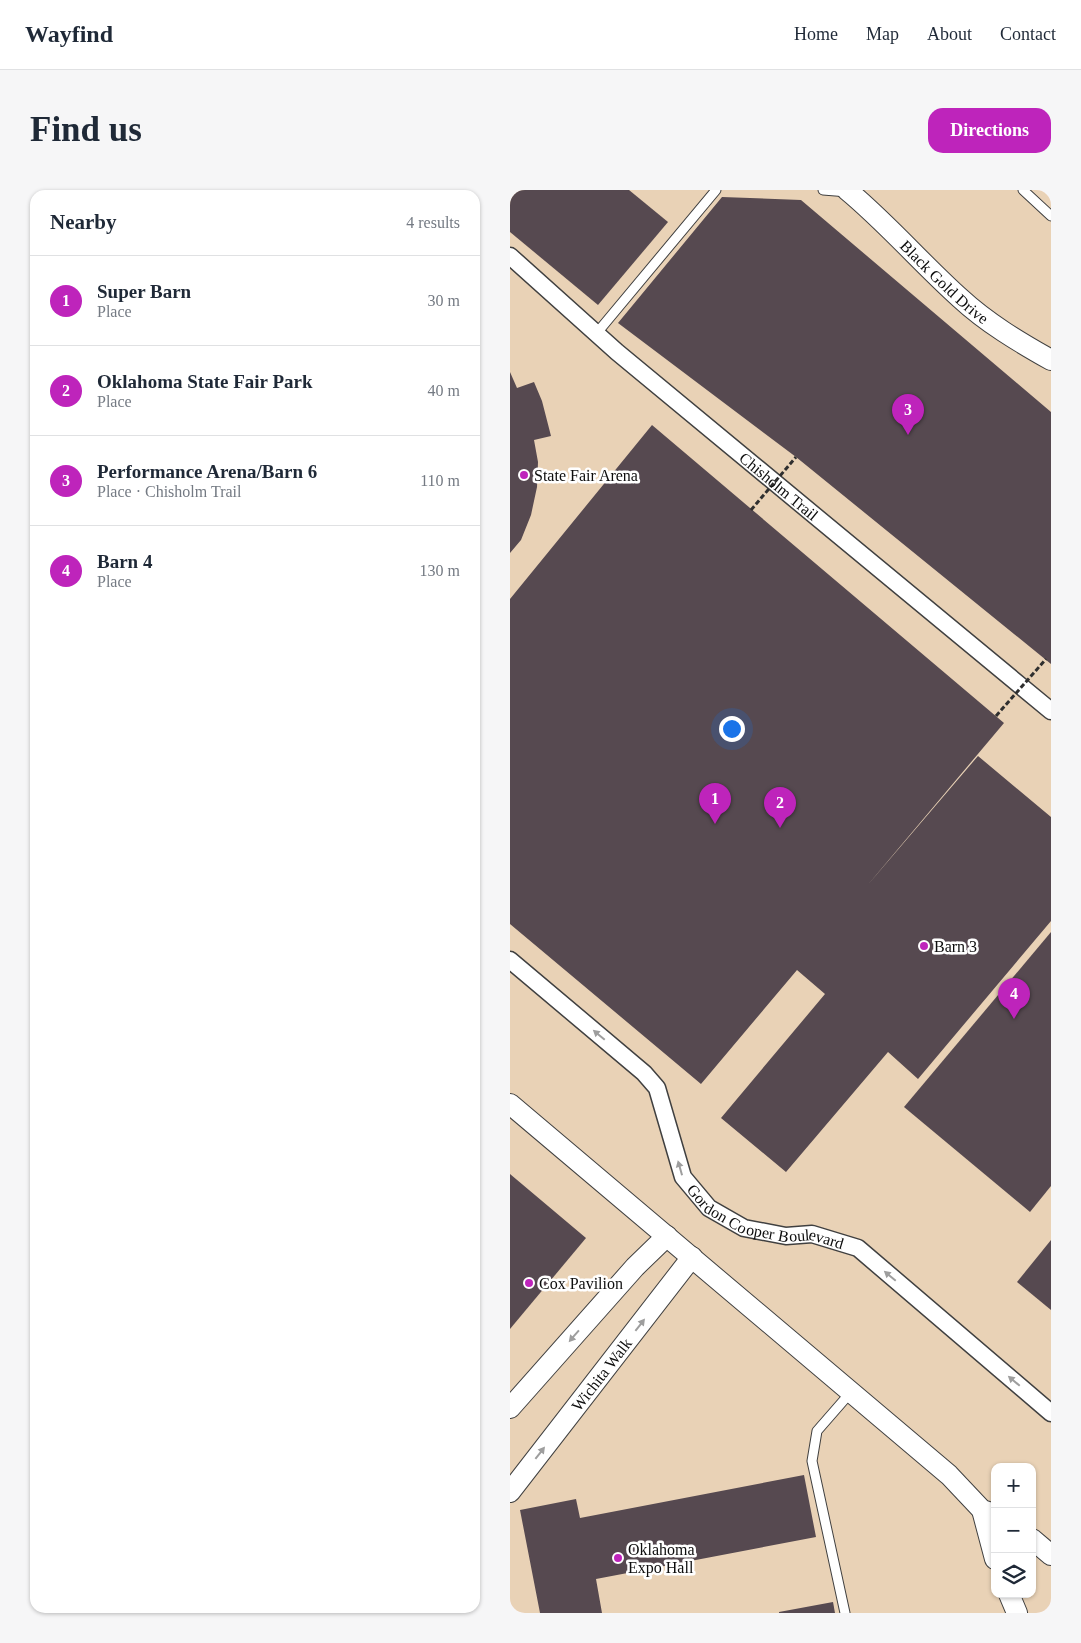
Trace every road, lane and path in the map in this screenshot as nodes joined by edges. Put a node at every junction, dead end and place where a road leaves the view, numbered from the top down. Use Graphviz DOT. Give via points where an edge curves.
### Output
graph roads {
  1 [pos="716,190"];
  2 [pos="823,190"];
  3 [pos="1023,190"];
  4 [pos="848,191"];
  5 [pos="1051,216"];
  6 [pos="510,256"];
  7 [pos="596,334"];
  8 [pos="1051,360"];
  9 [pos="796,457"];
  10 [pos="751,510"];
  11 [pos="1046,659"];
  12 [pos="1051,711"];
  13 [pos="996,716"];
  14 [pos="510,960"];
  15 [pos="510,1104"];
  16 [pos="667,1236"];
  17 [pos="692,1257"];
  18 [pos="851,1392"];
  19 [pos="510,1408"];
  20 [pos="1051,1413"];
  21 [pos="510,1492"];
  22 [pos="988,1512"];
  23 [pos="1036,1543"];
  24 [pos="994,1553"];
  25 [pos="1051,1555"];
  26 [pos="1011,1598"];
  27 [pos="844,1613"];
  28 [pos="1017,1613"];
  1 -- 7 [label="lane"];
  2 -- 4 [label="lane"];
  3 -- 5 [label="lane"];
  4 -- 8 [label="street, Black Gold Drive" via="881,218 961,298 1014,339"];
  6 -- 7 [label="street, Chisholm Trail"];
  7 -- 12 [label="street, Chisholm Trail"];
  9 -- 10 [label="path, bridge"];
  11 -- 13 [label="path, bridge"];
  20 -- 14 [label="street, Gordon Cooper Boulevard, one-way" via="858,1248 812,1234 786,1236 744,1228 709,1208 683,1177 657,1088 644,1072"];
  15 -- 16 [label="street"];
  16 -- 17 [label="street"];
  16 -- 19 [label="street, one-way" via="635,1267"];
  17 -- 18 [label="street"];
  21 -- 17 [label="street, Wichita Walk, one-way"];
  18 -- 22 [label="street"];
  18 -- 27 [label="lane" via="817,1431 812,1461"];
  22 -- 24 [label="street"];
  23 -- 25 [label="street"];
  26 -- 28 [label="street"];
}
